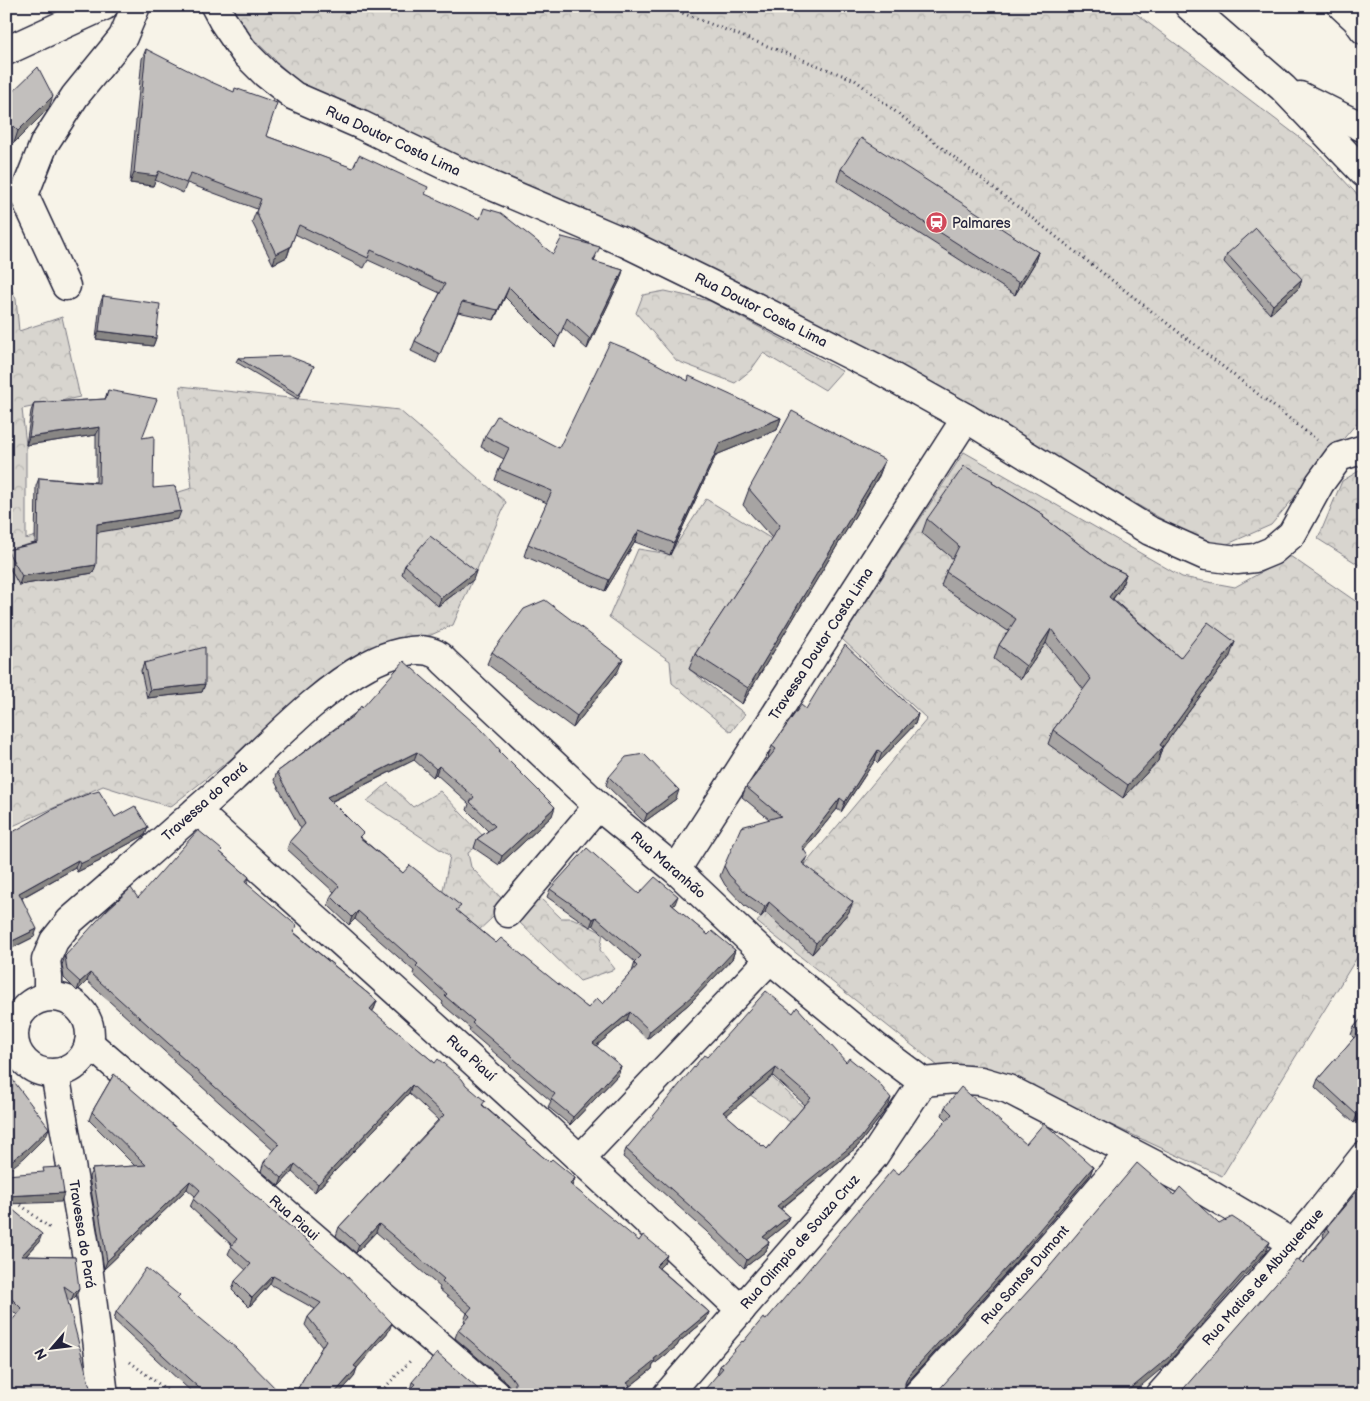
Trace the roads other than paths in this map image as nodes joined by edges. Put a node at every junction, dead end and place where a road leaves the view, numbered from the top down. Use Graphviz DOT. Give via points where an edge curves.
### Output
graph roads {
  1 [pos="104,6"];
  2 [pos="136,6"];
  3 [pos="216,6"];
  4 [pos="1189,6"];
  5 [pos="1342,6"];
  6 [pos="1364,30"];
  7 [pos="6,51"];
  8 [pos="1283,88"];
  9 [pos="1364,128"];
  10 [pos="1364,173"];
  11 [pos="66,286"];
  12 [pos="966,418"];
  13 [pos="1352,453"];
  14 [pos="415,651"];
  15 [pos="598,806"];
  16 [pos="196,811"];
  17 [pos="676,870"];
  18 [pos="508,913"];
  19 [pos="770,959"];
  20 [pos="48,996"];
  21 [pos="11,1016"];
  22 [pos="90,1043"];
  23 [pos="55,1073"];
  24 [pos="923,1082"];
  25 [pos="1130,1152"];
  26 [pos="580,1159"];
  27 [pos="1361,1164"];
  28 [pos="1294,1244"];
  29 [pos="741,1310"];
  30 [pos="104,1395"];
  31 [pos="497,1395"];
  32 [pos="667,1395"];
  33 [pos="917,1395"];
  34 [pos="1160,1395"];
  1 -- 7 [label="street"];
  2 -- 11 [label="street" via="123,38 74,96 44,144 24,195"];
  3 -- 12 [label="street, Rua Doutor Costa Lima" via="244,52 294,96 457,171 626,243 872,366"];
  4 -- 8 [label="street"];
  5 -- 6 [label="street"];
  8 -- 9 [label="street"];
  8 -- 10 [label="street"];
  12 -- 13 [label="street, Rua Doutor Costa Lima" via="1150,531 1206,556 1237,560 1255,558 1272,551 1292,534 1320,483"];
  12 -- 17 [label="street, Travessa Doutor Costa Lima"];
  14 -- 15 [label="street, Rua Maranhão" via="435,653"];
  14 -- 16 [label="street, Travessa do Pará" via="401,652 376,661 326,692"];
  15 -- 17 [label="street, Rua Maranhão"];
  15 -- 18 [label="street"];
  16 -- 20 [label="street, Travessa do Pará" via="70,921 54,941 46,960"];
  16 -- 26 [label="street, Rua Piauí"];
  17 -- 19 [label="street, Rua Maranhão"];
  19 -- 24 [label="street, Rua Maranhão"];
  19 -- 26 [label="street"];
  20 -- 21 [label="street" via="29,1003"];
  20 -- 22 [label="street" via="66,998 81,1009 90,1025"];
  21 -- 23 [label="street" via="14,1045 20,1057 42,1072"];
  22 -- 23 [label="street" via="77,1064"];
  22 -- 31 [label="street, Rua Piaui"];
  23 -- 30 [label="street, Travessa do Pará" via="87,1258"];
  24 -- 25 [label="street" via="981,1081 1008,1089"];
  24 -- 29 [label="street, Rua Olimpio de Souza Cruz" via="874,1156"];
  25 -- 28 [label="street" via="1194,1185"];
  25 -- 33 [label="street, Rua Santos Dumont" via="1078,1216"];
  26 -- 29 [label="street, Rua Piauí"];
  27 -- 28 [label="street, Rua Matias de Albuquerque"];
  28 -- 34 [label="street, Rua Matias de Albuquerque"];
  29 -- 32 [label="street, Rua Olimpio de Souza Cruz"];
}
